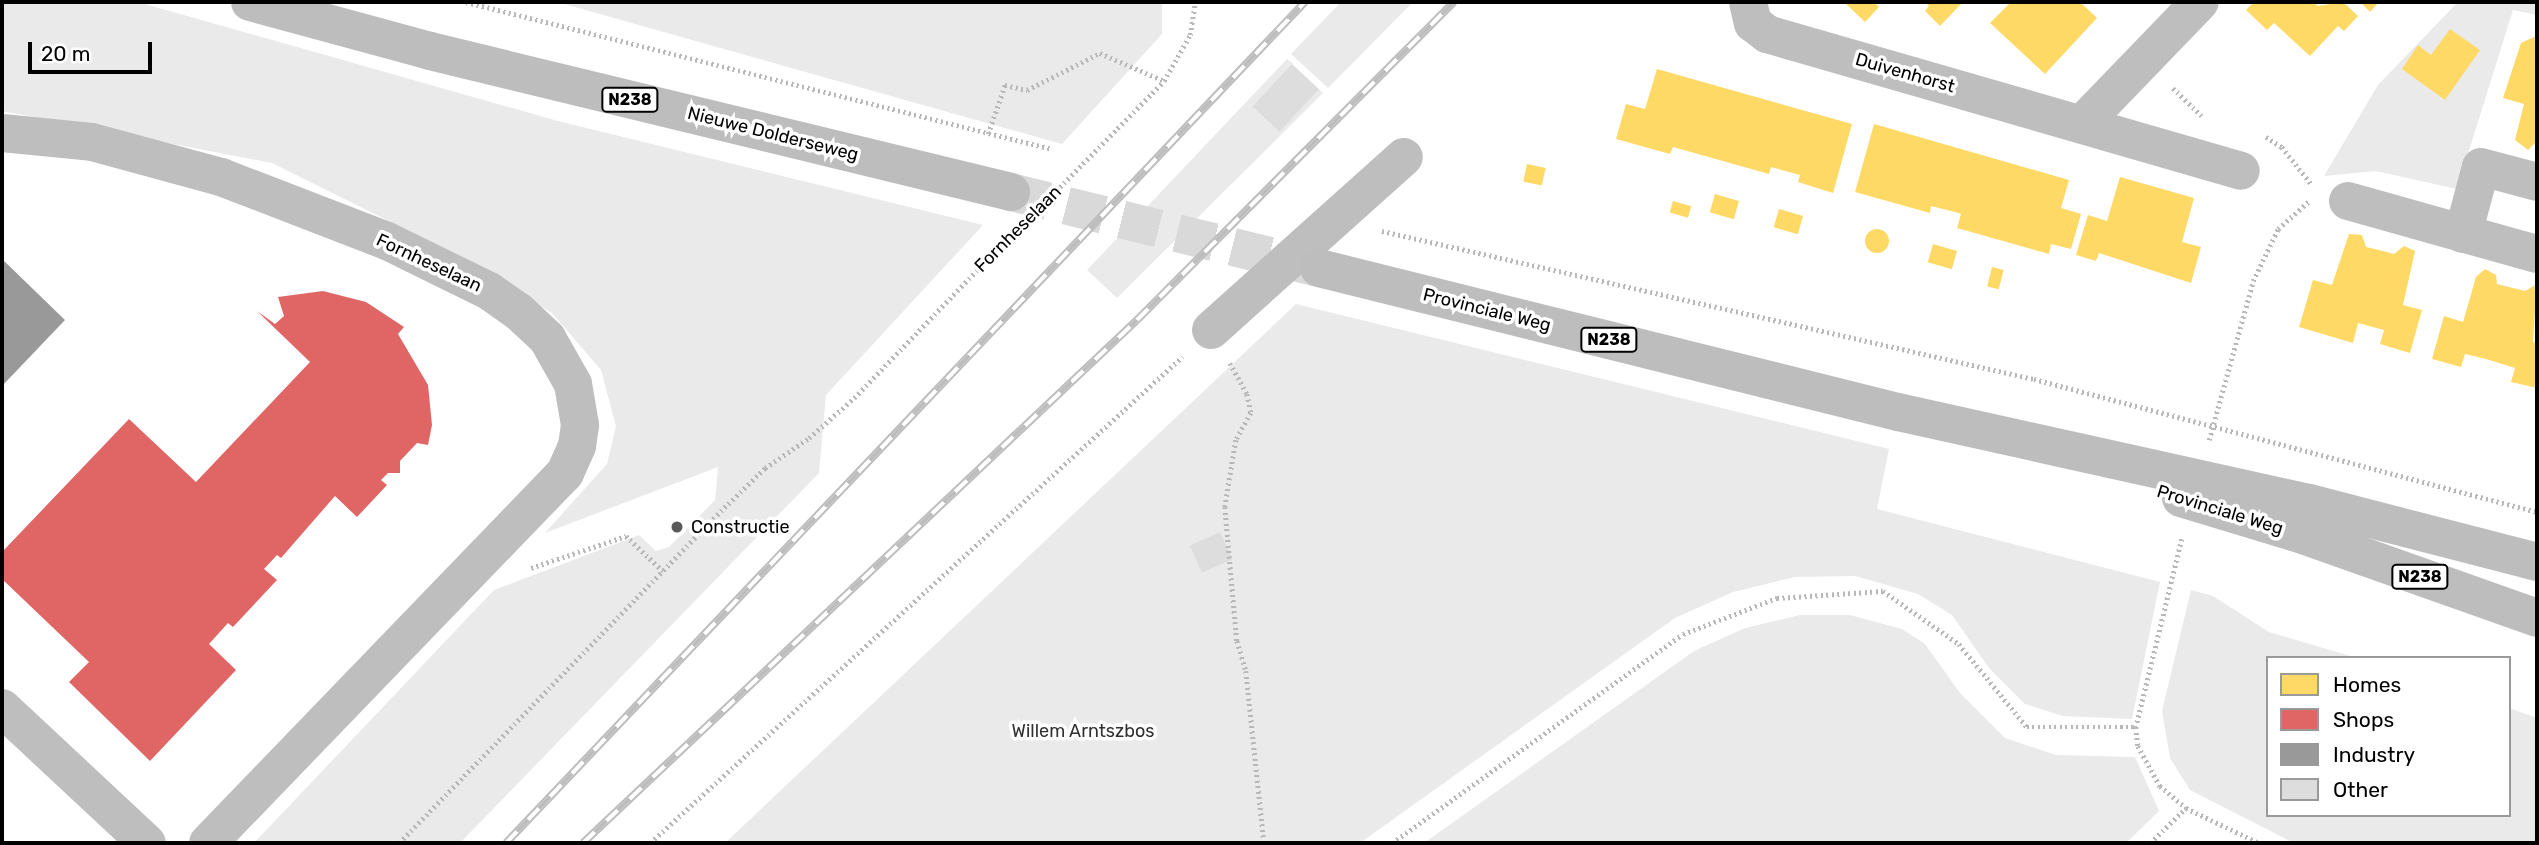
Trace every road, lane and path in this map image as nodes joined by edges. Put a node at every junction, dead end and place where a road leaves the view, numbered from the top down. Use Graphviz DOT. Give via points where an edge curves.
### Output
graph roads {
  1 [pos="250,2"];
  2 [pos="466,2"];
  3 [pos="1195,2"];
  4 [pos="1748,2"];
  5 [pos="2200,2"];
  6 [pos="2145,60"];
  7 [pos="1164,81"];
  8 [pos="2206,120"];
  9 [pos="2082,123"];
  10 [pos="2,133"];
  11 [pos="988,134"];
  12 [pos="2259,135"];
  13 [pos="1052,149"];
  14 [pos="1404,157"];
  15 [pos="2241,171"];
  16 [pos="2537,182"];
  17 [pos="2311,184"];
  18 [pos="1050,197"];
  19 [pos="2348,201"];
  20 [pos="1016,209"];
  21 [pos="1374,229"];
  22 [pos="2463,234"];
  23 [pos="2537,254"];
  24 [pos="1320,268"];
  25 [pos="1211,330"];
  26 [pos="2236,344"];
  27 [pos="1239,378"];
  28 [pos="1898,412"];
  29 [pos="2537,512"];
  30 [pos="2537,562"];
  31 [pos="526,570"];
  32 [pos="663,571"];
  33 [pos="2166,597"];
  34 [pos="2537,618"];
  35 [pos="2,708"];
  36 [pos="2136,727"];
  37 [pos="2186,808"];
  38 [pos="147,843"];
  39 [pos="208,843"];
  40 [pos="399,843"];
  41 [pos="650,843"];
  42 [pos="1264,843"];
  43 [pos="1392,843"];
  44 [pos="2150,843"];
  45 [pos="2259,843"];
  1 -- 20 [label="main road, Nieuwe Dolderseweg / N238"];
  2 -- 11 [label="path"];
  3 -- 7 [label="path, Fornheselaan" via="1190,34"];
  4 -- 9 [label="street, Duivenhorst" via="1753,23 1767,34"];
  5 -- 6 [label="street"];
  6 -- 8 [label="path"];
  6 -- 9 [label="street"];
  7 -- 11 [label="path" via="1100,53 1027,90 1005,85"];
  7 -- 18 [label="path, Fornheselaan"];
  9 -- 15 [label="street, Duivenhorst"];
  10 -- 39 [label="street, Fornheselaan" via="92,142 221,177 387,241 489,291 518,311 547,338 573,384 580,425 578,446 565,473"];
  11 -- 13 [label="path"];
  12 -- 17 [label="path" via="2282,147"];
  14 -- 25 [label="street"];
  16 -- 22 [label="street" via="2481,167"];
  19 -- 22 [label="street"];
  19 -- 26 [label="path" via="2318,197 2295,210 2278,229 2253,281"];
  20 -- 32 [label="path, Fornheselaan" via="854,398 809,438 765,468"];
  21 -- 29 [label="path" via="2034,379"];
  22 -- 23 [label="street"];
  24 -- 28 [label="main road, Provinciale Weg / N238"];
  25 -- 41 [label="path"];
  27 -- 42 [label="path" via="1251,413 1236,440 1225,507 1237,641 1247,671"];
  28 -- 30 [label="main road, Provinciale Weg / N238" via="2309,503"];
  28 -- 34 [label="main road, Provinciale Weg / N238" via="2303,536"];
  31 -- 32 [label="path" via="625,536"];
  32 -- 40 [label="path, Fornheselaan"];
  33 -- 36 [label="path"];
  35 -- 38 [label="street"];
  36 -- 37 [label="path" via="2144,763 2160,786"];
  36 -- 43 [label="path" via="2027,727 1959,644 1883,590 1777,598 1683,634"];
  37 -- 44 [label="path"];
  37 -- 45 [label="path"];
}
